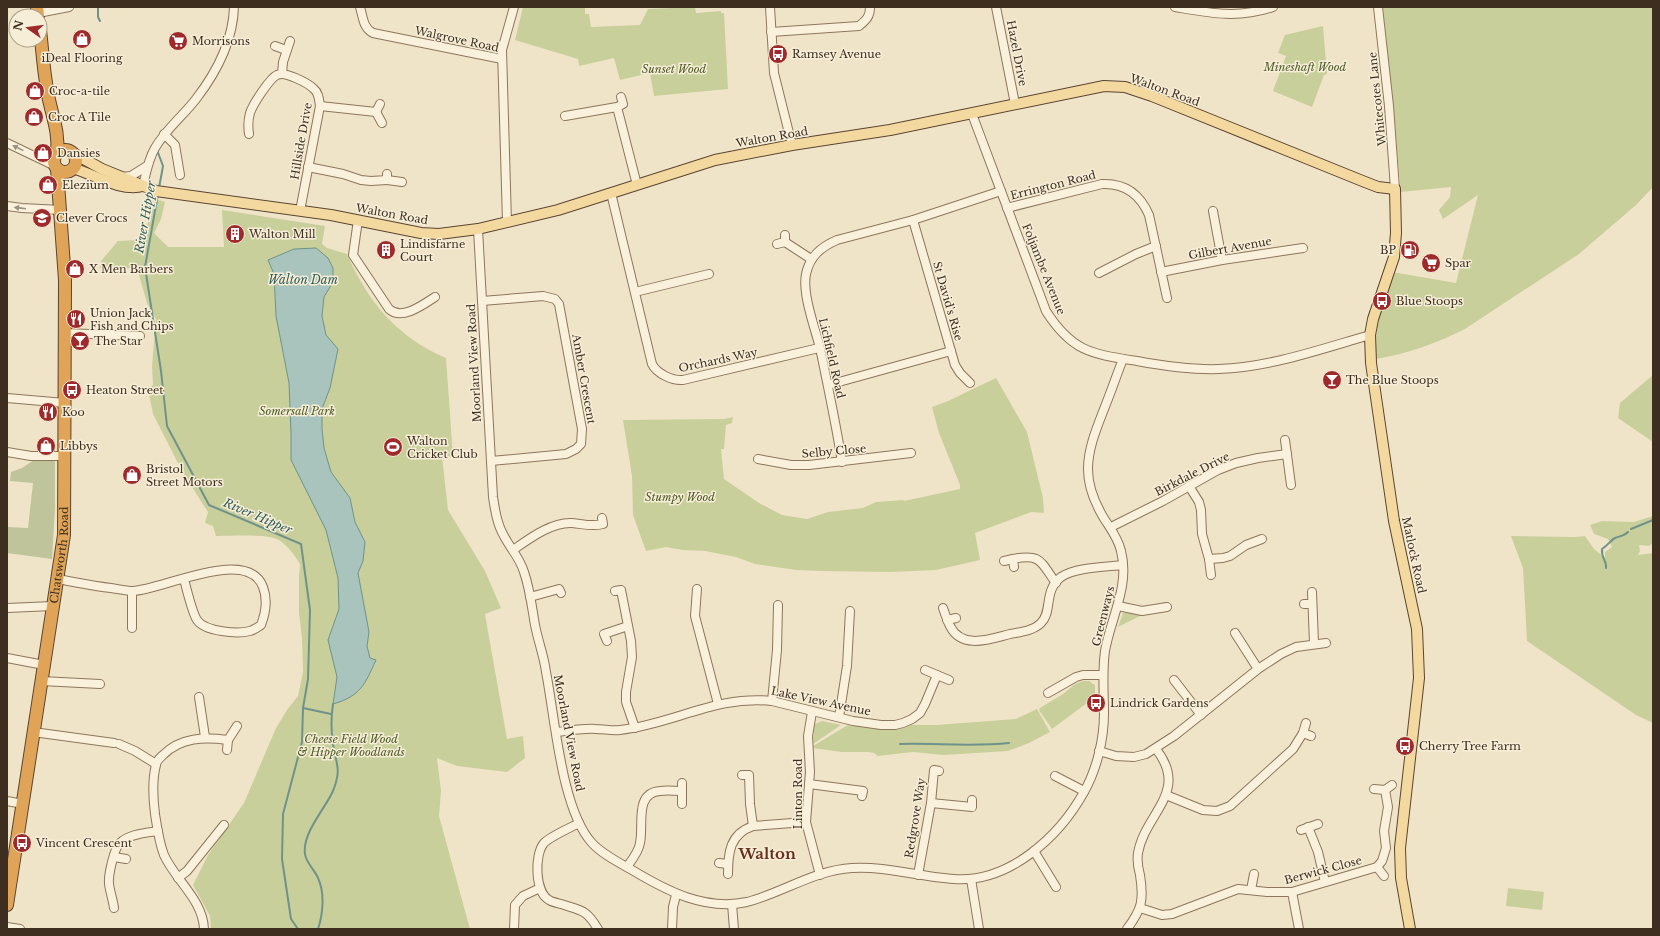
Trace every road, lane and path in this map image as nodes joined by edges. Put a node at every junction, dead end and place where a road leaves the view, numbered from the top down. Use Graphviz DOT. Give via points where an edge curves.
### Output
graph roads {
  1 [pos="69,7"];
  2 [pos="234,7"];
  3 [pos="360,7"];
  4 [pos="514,7"];
  5 [pos="770,7"];
  6 [pos="870,7"];
  7 [pos="996,7"];
  8 [pos="1175,7"];
  9 [pos="1273,7"];
  10 [pos="1378,7"];
  11 [pos="48,10"];
  12 [pos="771,32"];
  13 [pos="290,41"];
  14 [pos="275,46"];
  15 [pos="42,48"];
  16 [pos="286,50"];
  17 [pos="502,58"];
  18 [pos="282,74"];
  19 [pos="621,97"];
  20 [pos="1015,104"];
  21 [pos="320,106"];
  22 [pos="617,107"];
  23 [pos="972,114"];
  24 [pos="565,116"];
  25 [pos="382,123"];
  26 [pos="57,130"];
  27 [pos="164,134"];
  28 [pos="249,134"];
  29 [pos="7,143"];
  30 [pos="792,145"];
  31 [pos="72,152"];
  32 [pos="57,153"];
  33 [pos="147,166"];
  34 [pos="308,167"];
  35 [pos="63,168"];
  36 [pos="180,175"];
  37 [pos="121,177"];
  38 [pos="402,182"];
  39 [pos="637,185"];
  40 [pos="143,186"];
  41 [pos="1395,189"];
  42 [pos="1001,191"];
  43 [pos="611,193"];
  44 [pos="61,205"];
  45 [pos="7,206"];
  46 [pos="1007,208"];
  47 [pos="300,211"];
  48 [pos="1213,212"];
  49 [pos="358,220"];
  50 [pos="913,220"];
  51 [pos="507,222"];
  52 [pos="478,229"];
  53 [pos="782,240"];
  54 [pos="1156,246"];
  55 [pos="1303,248"];
  56 [pos="811,259"];
  57 [pos="1222,260"];
  58 [pos="1161,272"];
  59 [pos="710,274"];
  60 [pos="1099,274"];
  61 [pos="635,292"];
  62 [pos="435,297"];
  63 [pos="1167,298"];
  64 [pos="482,300"];
  65 [pos="65,333"];
  66 [pos="1370,335"];
  67 [pos="140,336"];
  68 [pos="819,348"];
  69 [pos="951,351"];
  70 [pos="1123,359"];
  71 [pos="970,383"];
  72 [pos="828,385"];
  73 [pos="7,398"];
  74 [pos="65,403"];
  75 [pos="1285,440"];
  76 [pos="7,452"];
  77 [pos="911,454"];
  78 [pos="1287,454"];
  79 [pos="65,456"];
  80 [pos="758,459"];
  81 [pos="491,461"];
  82 [pos="842,462"];
  83 [pos="1291,485"];
  84 [pos="1189,486"];
  85 [pos="602,518"];
  86 [pos="1111,527"];
  87 [pos="1262,539"];
  88 [pos="513,550"];
  89 [pos="1209,559"];
  90 [pos="1004,561"];
  91 [pos="1124,565"];
  92 [pos="1212,575"];
  93 [pos="57,579"];
  94 [pos="184,579"];
  95 [pos="1056,583"];
  96 [pos="697,589"];
  97 [pos="132,591"];
  98 [pos="615,591"];
  99 [pos="1312,592"];
  100 [pos="561,593"];
  101 [pos="530,597"];
  102 [pos="53,606"];
  103 [pos="778,606"];
  104 [pos="1118,606"];
  105 [pos="1167,607"];
  106 [pos="7,608"];
  107 [pos="944,608"];
  108 [pos="850,611"];
  109 [pos="628,626"];
  110 [pos="132,628"];
  111 [pos="1239,634"];
  112 [pos="607,641"];
  113 [pos="1326,643"];
  114 [pos="1314,644"];
  115 [pos="7,658"];
  116 [pos="44,665"];
  117 [pos="1258,669"];
  118 [pos="925,670"];
  119 [pos="937,675"];
  120 [pos="1103,675"];
  121 [pos="949,680"];
  122 [pos="1178,680"];
  123 [pos="41,681"];
  124 [pos="100,684"];
  125 [pos="1048,693"];
  126 [pos="199,697"];
  127 [pos="772,701"];
  128 [pos="718,704"];
  129 [pos="812,712"];
  130 [pos="1201,715"];
  131 [pos="839,717"];
  132 [pos="1306,723"];
  133 [pos="237,726"];
  134 [pos="635,728"];
  135 [pos="33,732"];
  136 [pos="556,732"];
  137 [pos="205,737"];
  138 [pos="228,740"];
  139 [pos="1156,749"];
  140 [pos="227,750"];
  141 [pos="1099,751"];
  142 [pos="156,764"];
  143 [pos="939,770"];
  144 [pos="742,775"];
  145 [pos="1055,776"];
  146 [pos="809,784"];
  147 [pos="1374,789"];
  148 [pos="1084,791"];
  149 [pos="1166,795"];
  150 [pos="862,796"];
  151 [pos="972,800"];
  152 [pos="7,801"];
  153 [pos="931,803"];
  154 [pos="23,804"];
  155 [pos="682,804"];
  156 [pos="806,822"];
  157 [pos="579,823"];
  158 [pos="1318,824"];
  159 [pos="224,825"];
  160 [pos="753,826"];
  161 [pos="158,831"];
  162 [pos="1034,851"];
  163 [pos="114,857"];
  164 [pos="126,859"];
  165 [pos="1017,862"];
  166 [pos="627,867"];
  167 [pos="1377,867"];
  168 [pos="728,874"];
  169 [pos="1254,874"];
  170 [pos="820,875"];
  171 [pos="918,875"];
  172 [pos="1384,876"];
  173 [pos="178,878"];
  174 [pos="972,878"];
  175 [pos="1325,882"];
  176 [pos="1056,887"];
  177 [pos="540,888"];
  178 [pos="1251,890"];
  179 [pos="1292,892"];
  180 [pos="676,894"];
  181 [pos="732,904"];
  182 [pos="7,905"];
  183 [pos="114,908"];
  184 [pos="1140,908"];
  185 [pos="7,927"];
  186 [pos="20,929"];
  187 [pos="204,929"];
  188 [pos="514,929"];
  189 [pos="598,929"];
  190 [pos="672,929"];
  191 [pos="734,929"];
  192 [pos="979,929"];
  193 [pos="1127,929"];
  194 [pos="1299,929"];
  195 [pos="1410,929"];
  1 -- 11 [label="street"];
  2 -- 27 [label="street" via="230,32 215,71 196,99"];
  3 -- 17 [label="street, Walgrove Road" via="367,30 373,33"];
  4 -- 17 [label="street" via="503,41"];
  5 -- 12 [label="street"];
  6 -- 12 [label="street" via="869,16 859,26"];
  7 -- 20 [label="street, Hazel Drive"];
  8 -- 9 [label="street" via="1236,15"];
  10 -- 41 [label="street, Whitecotes Lane"];
  12 -- 30 [label="street" via="774,73"];
  13 -- 16 [label="street"];
  14 -- 16 [label="street"];
  15 -- 26 [label="highway" via="50,104"];
  16 -- 18 [label="street"];
  17 -- 51 [label="street, Walgrove Road"];
  18 -- 21 [label="street, Hillside Drive" via="315,89"];
  18 -- 28 [label="street" via="274,77 268,84 250,112"];
  19 -- 22 [label="street" via="623,104"];
  20 -- 23 [label="main road, Walton Road"];
  20 -- 41 [label="main road, Walton Road" via="1098,87 1125,87 1375,186"];
  21 -- 25 [label="street" via="378,108"];
  21 -- 34 [label="street, Hillside Drive"];
  22 -- 24 [label="street" via="593,108"];
  22 -- 39 [label="street"];
  23 -- 30 [label="main road, Walton Road"];
  23 -- 42 [label="street, Foljambe Avenue"];
  26 -- 31 [label="highway"];
  26 -- 32 [label="highway"];
  27 -- 33 [label="street"];
  27 -- 36 [label="street" via="175,145"];
  35 -- 29 [label="street, one-way"];
  30 -- 39 [label="main road, Walton Road" via="715,160"];
  31 -- 32 [label="highway" via="64,150"];
  31 -- 35 [label="highway" via="76,162"];
  31 -- 37 [label="main road, Walton Road"];
  32 -- 35 [label="highway" via="54,159"];
  33 -- 37 [label="street" via="131,176"];
  33 -- 40 [label="street"];
  34 -- 38 [label="street" via="361,180 371,181 387,177"];
  34 -- 47 [label="street, Hillside Drive"];
  35 -- 40 [label="main road, Walton Road" via="129,187"];
  35 -- 44 [label="highway, Chatsworth Road"];
  37 -- 40 [label="main road, Walton Road"];
  39 -- 43 [label="main road, Walton Road"];
  40 -- 47 [label="main road, Walton Road" via="174,194"];
  41 -- 66 [label="main road, Matlock Road" via="1394,257 1378,300"];
  42 -- 46 [label="street, Foljambe Avenue"];
  42 -- 50 [label="street"];
  43 -- 51 [label="main road, Walton Road" via="558,210"];
  43 -- 61 [label="street, Orchards Way"];
  44 -- 45 [label="street, one-way" via="22,208"];
  44 -- 65 [label="highway, Chatsworth Road"];
  46 -- 54 [label="street, Errington Road" via="1102,184 1119,185 1132,191 1144,204"];
  46 -- 70 [label="street, Foljambe Avenue" via="1046,311 1056,326 1079,347"];
  47 -- 49 [label="main road, Walton Road"];
  48 -- 57 [label="street"];
  49 -- 52 [label="main road, Walton Road" via="421,233 439,234"];
  49 -- 62 [label="street" via="353,246 354,257 392,311 416,312"];
  50 -- 56 [label="street" via="837,240 826,245"];
  50 -- 69 [label="street, St David's Rise"];
  51 -- 52 [label="main road, Walton Road"];
  52 -- 64 [label="street, Moorland View Road"];
  53 -- 56 [label="street"];
  54 -- 58 [label="street, Errington Road"];
  54 -- 60 [label="street"];
  55 -- 57 [label="street, Gilbert Avenue"];
  56 -- 68 [label="street, Lichfield Road" via="805,284"];
  57 -- 58 [label="street, Gilbert Avenue"];
  58 -- 63 [label="street, Errington Road"];
  59 -- 61 [label="street"];
  61 -- 68 [label="street, Orchards Way" via="652,364 658,371 673,379 683,380"];
  64 -- 81 [label="street, Moorland View Road"];
  64 -- 81 [label="street, Amber Crescent" via="543,296 555,299 582,429 581,444 572,452"];
  65 -- 67 [label="street"];
  65 -- 74 [label="highway, Chatsworth Road"];
  66 -- 70 [label="street, Foljambe Avenue" via="1270,363 1235,368 1191,368"];
  66 -- 195 [label="main road, Matlock Road" via="1371,363 1394,521 1417,629 1419,678 1400,848 1401,878"];
  68 -- 72 [label="street, Lichfield Road"];
  69 -- 71 [label="street, St David's Rise" via="955,365"];
  69 -- 72 [label="street"];
  70 -- 86 [label="street, Greenways" via="1092,443 1088,468 1094,499"];
  72 -- 82 [label="street, Lichfield Road"];
  73 -- 74 [label="street"];
  74 -- 79 [label="highway, Chatsworth Road"];
  75 -- 78 [label="street"];
  76 -- 79 [label="street" via="31,456"];
  77 -- 82 [label="street, Selby Close"];
  78 -- 83 [label="street"];
  78 -- 84 [label="street, Birkdale Drive" via="1236,463"];
  79 -- 93 [label="highway, Chatsworth Road" via="64,535"];
  80 -- 82 [label="street, Selby Close" via="792,465"];
  81 -- 88 [label="street, Moorland View Road" via="495,510 503,536"];
  84 -- 86 [label="street, Birkdale Drive"];
  84 -- 89 [label="street" via="1199,502 1202,534"];
  85 -- 88 [label="street" via="603,524 590,526 572,523 550,529 530,538"];
  86 -- 91 [label="street, Greenways"];
  87 -- 89 [label="street" via="1246,545 1230,556"];
  88 -- 101 [label="street, Moorland View Road" via="524,569"];
  89 -- 92 [label="street"];
  90 -- 95 [label="street" via="1014,563 1024,557 1035,558"];
  91 -- 95 [label="street" via="1072,572"];
  91 -- 104 [label="street, Greenways"];
  93 -- 97 [label="street"];
  93 -- 102 [label="highway, Chatsworth Road"];
  94 -- 94 [label="street" via="219,570 249,572 260,580 266,595 266,613 262,625 252,631 238,633 206,627 197,621"];
  94 -- 97 [label="street"];
  95 -- 107 [label="street" via="1050,590 1047,612 1042,622 1036,628 1017,636 966,640 953,630 952,619"];
  96 -- 128 [label="street" via="695,616"];
  97 -- 110 [label="street"];
  98 -- 109 [label="street" via="621,590"];
  99 -- 114 [label="street" via="1308,604"];
  100 -- 101 [label="street" via="559,588"];
  101 -- 136 [label="street, Moorland View Road" via="546,669"];
  102 -- 106 [label="street"];
  102 -- 116 [label="highway, Chatsworth Road"];
  103 -- 127 [label="street"];
  104 -- 105 [label="street" via="1142,611 1157,605"];
  104 -- 120 [label="street, Greenways" via="1107,644"];
  108 -- 131 [label="street" via="847,666"];
  109 -- 112 [label="street" via="604,634"];
  109 -- 134 [label="street" via="632,657 626,702"];
  111 -- 117 [label="street"];
  113 -- 114 [label="street"];
  114 -- 117 [label="street" via="1288,650"];
  115 -- 116 [label="street"];
  116 -- 123 [label="highway, Chatsworth Road"];
  117 -- 130 [label="street"];
  118 -- 119 [label="street"];
  119 -- 121 [label="street"];
  119 -- 131 [label="street, Lake View Avenue" via="920,713 903,724 875,724"];
  120 -- 125 [label="street" via="1076,677"];
  120 -- 141 [label="street, Greenways" via="1104,725"];
  122 -- 130 [label="street"];
  123 -- 124 [label="street"];
  123 -- 135 [label="highway, Chatsworth Road"];
  126 -- 137 [label="street"];
  127 -- 128 [label="street, Lake View Avenue"];
  127 -- 129 [label="street, Lake View Avenue"];
  128 -- 134 [label="street, Lake View Avenue"];
  129 -- 131 [label="street, Lake View Avenue"];
  129 -- 146 [label="street, Linton Road" via="808,736"];
  130 -- 139 [label="street"];
  132 -- 149 [label="street" via="1307,734 1230,806 1217,811 1203,810"];
  133 -- 138 [label="street"];
  134 -- 136 [label="street, Lake View Avenue" via="618,731 596,729"];
  135 -- 142 [label="street" via="116,744 135,751"];
  135 -- 154 [label="highway, Chatsworth Road"];
  136 -- 157 [label="street, Moorland View Road" via="564,778"];
  137 -- 138 [label="street"];
  137 -- 142 [label="street" via="170,747"];
  138 -- 140 [label="street"];
  139 -- 141 [label="street" via="1134,757 1116,756"];
  139 -- 149 [label="street" via="1167,767 1169,781"];
  141 -- 148 [label="street, Greenways"];
  142 -- 161 [label="street" via="153,800"];
  143 -- 153 [label="street, Redgrove Way" via="934,770"];
  144 -- 160 [label="street" via="749,775"];
  145 -- 148 [label="street"];
  146 -- 150 [label="street" via="863,791"];
  146 -- 156 [label="street, Linton Road"];
  147 -- 167 [label="street, Berwick Close" via="1388,788 1384,831 1386,848"];
  148 -- 162 [label="street, Greenways" via="1072,812"];
  149 -- 184 [label="street" via="1138,854 1142,893"];
  151 -- 153 [label="street" via="972,806"];
  152 -- 154 [label="street"];
  153 -- 171 [label="street, Redgrove Way"];
  154 -- 182 [label="highway, Chatsworth Road"];
  155 -- 166 [label="street" via="682,787 660,790 645,798 642,806 640,844"];
  156 -- 160 [label="street"];
  156 -- 170 [label="street, Linton Road"];
  157 -- 166 [label="street, Moorland View Road" via="593,844"];
  157 -- 177 [label="street" via="545,842 541,849 538,881"];
  158 -- 175 [label="street" via="1305,829 1318,852"];
  159 -- 173 [label="street" via="187,871"];
  160 -- 168 [label="street" via="738,834 729,850 724,864"];
  161 -- 163 [label="street" via="134,835 120,843"];
  161 -- 173 [label="street" via="164,854"];
  162 -- 165 [label="street, Greenways"];
  162 -- 176 [label="street"];
  163 -- 164 [label="street"];
  163 -- 183 [label="street" via="109,884"];
  165 -- 174 [label="street, Moorland View Road" via="998,872"];
  166 -- 180 [label="street, Moorland View Road"];
  167 -- 172 [label="street, Berwick Close"];
  167 -- 175 [label="street, Berwick Close"];
  169 -- 178 [label="street"];
  170 -- 171 [label="street, Moorland View Road" via="849,868"];
  170 -- 181 [label="street, Moorland View Road" via="748,901"];
  171 -- 174 [label="street, Moorland View Road"];
  173 -- 187 [label="street" via="200,909"];
  174 -- 192 [label="street"];
  175 -- 179 [label="street, Berwick Close"];
  177 -- 188 [label="street" via="518,900 514,910"];
  177 -- 189 [label="street" via="549,901 586,912"];
  178 -- 179 [label="street, Berwick Close"];
  178 -- 184 [label="street, Berwick Close" via="1238,889 1172,914 1162,915"];
  179 -- 194 [label="street"];
  180 -- 181 [label="street, Moorland View Road" via="704,902"];
  180 -- 190 [label="street"];
  181 -- 191 [label="street"];
  184 -- 193 [label="street"];
  185 -- 186 [label="street"];
}
